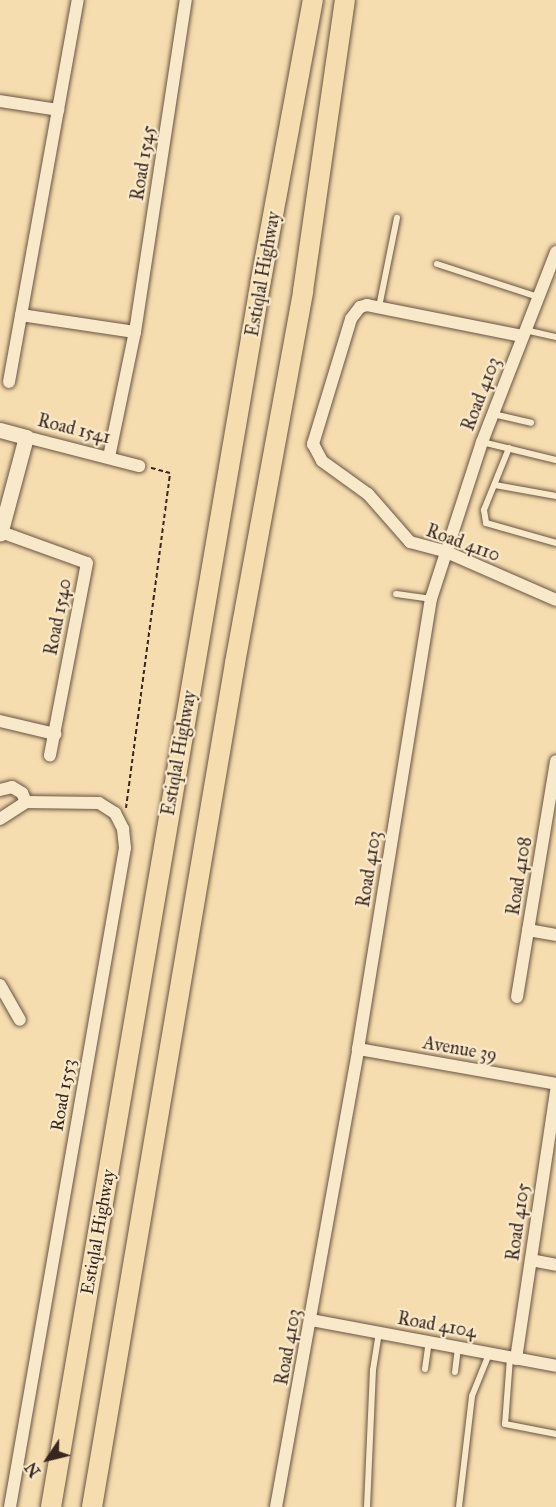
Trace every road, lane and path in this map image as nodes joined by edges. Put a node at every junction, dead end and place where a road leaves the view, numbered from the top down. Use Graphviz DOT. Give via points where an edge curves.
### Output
graph roads {
  1 [pos="78,0"];
  2 [pos="186,0"];
  3 [pos="313,0"];
  4 [pos="345,0"];
  5 [pos="0,101"];
  6 [pos="58,110"];
  7 [pos="397,218"];
  8 [pos="556,252"];
  9 [pos="437,264"];
  10 [pos="538,297"];
  11 [pos="379,307"];
  12 [pos="21,315"];
  13 [pos="135,332"];
  14 [pos="523,333"];
  15 [pos="556,337"];
  16 [pos="9,382"];
  17 [pos="492,414"];
  18 [pos="531,423"];
  19 [pos="0,430"];
  20 [pos="26,437"];
  21 [pos="482,442"];
  22 [pos="509,448"];
  23 [pos="109,458"];
  24 [pos="556,459"];
  25 [pos="139,466"];
  26 [pos="495,485"];
  27 [pos="556,496"];
  28 [pos="0,533"];
  29 [pos="556,543"];
  30 [pos="444,551"];
  31 [pos="396,594"];
  32 [pos="431,599"];
  33 [pos="556,600"];
  34 [pos="0,721"];
  35 [pos="56,734"];
  36 [pos="50,755"];
  37 [pos="556,761"];
  38 [pos="0,790"];
  39 [pos="26,802"];
  40 [pos="0,819"];
  41 [pos="123,829"];
  42 [pos="528,930"];
  43 [pos="556,935"];
  44 [pos="0,986"];
  45 [pos="517,997"];
  46 [pos="21,1020"];
  47 [pos="358,1049"];
  48 [pos="556,1084"];
  49 [pos="556,1091"];
  50 [pos="531,1260"];
  51 [pos="556,1265"];
  52 [pos="311,1320"];
  53 [pos="379,1333"];
  54 [pos="429,1342"];
  55 [pos="458,1348"];
  56 [pos="489,1353"];
  57 [pos="513,1358"];
  58 [pos="556,1366"];
  59 [pos="425,1369"];
  60 [pos="455,1372"];
  61 [pos="556,1434"];
  62 [pos="10,1507"];
  63 [pos="51,1507"];
  64 [pos="92,1507"];
  65 [pos="276,1507"];
  66 [pos="367,1507"];
  67 [pos="459,1507"];
  1 -- 6 [label="street"];
  2 -- 13 [label="street, Road 1545"];
  3 -- 63 [label="main road, Estiqlal Highway" via="253,327"];
  4 -- 64 [label="main road" via="303,291 237,652"];
  5 -- 6 [label="street"];
  6 -- 12 [label="street"];
  7 -- 11 [label="lane"];
  8 -- 10 [label="street, Road 4103"];
  9 -- 10 [label="lane"];
  10 -- 14 [label="street, Road 4103"];
  11 -- 14 [label="street"];
  11 -- 30 [label="street, Road 4110" via="360,307 351,319 314,436 316,454 368,494 410,542"];
  12 -- 13 [label="street"];
  12 -- 16 [label="street"];
  13 -- 23 [label="street, Road 1545"];
  14 -- 15 [label="lane"];
  14 -- 17 [label="street, Road 4103"];
  17 -- 18 [label="lane"];
  17 -- 21 [label="street, Road 4103"];
  19 -- 20 [label="street, Road 1541"];
  20 -- 23 [label="street, Road 1541"];
  20 -- 28 [label="street, Road 1540"];
  21 -- 22 [label="lane"];
  21 -- 30 [label="street, Road 4103"];
  22 -- 24 [label="lane"];
  22 -- 26 [label="lane"];
  23 -- 25 [label="street, Road 1541"];
  25 -- 41 [label="path" via="170,473"];
  26 -- 27 [label="lane"];
  26 -- 29 [label="lane" via="484,510 486,523"];
  28 -- 35 [label="street, Road 1540" via="87,563"];
  30 -- 32 [label="street, Road 4103"];
  30 -- 33 [label="street, Road 4110"];
  31 -- 32 [label="lane"];
  32 -- 47 [label="street, Road 4103"];
  34 -- 35 [label="street"];
  35 -- 36 [label="street, Road 1540"];
  37 -- 42 [label="street, Road 4108"];
  38 -- 39 [label="street" via="12,787 22,793"];
  39 -- 40 [label="street"];
  39 -- 41 [label="street" via="99,803 115,813"];
  41 -- 62 [label="street, Road 1553" via="125,848"];
  42 -- 43 [label="street"];
  42 -- 45 [label="street, Road 4108"];
  44 -- 46 [label="street"];
  47 -- 48 [label="street, Avenue 39"];
  47 -- 52 [label="street, Road 4103"];
  49 -- 50 [label="street, Road 4105"];
  50 -- 51 [label="street"];
  50 -- 57 [label="street, Road 4105"];
  52 -- 53 [label="street, Road 4104"];
  52 -- 65 [label="street, Road 4103"];
  53 -- 54 [label="street, Road 4104"];
  53 -- 66 [label="lane" via="373,1370"];
  54 -- 55 [label="street, Road 4104"];
  54 -- 59 [label="lane"];
  55 -- 56 [label="street, Road 4104"];
  55 -- 60 [label="lane"];
  56 -- 57 [label="street, Road 4104"];
  56 -- 67 [label="lane" via="472,1396"];
  57 -- 58 [label="street, Road 4104"];
  57 -- 61 [label="lane" via="505,1424"];
}
